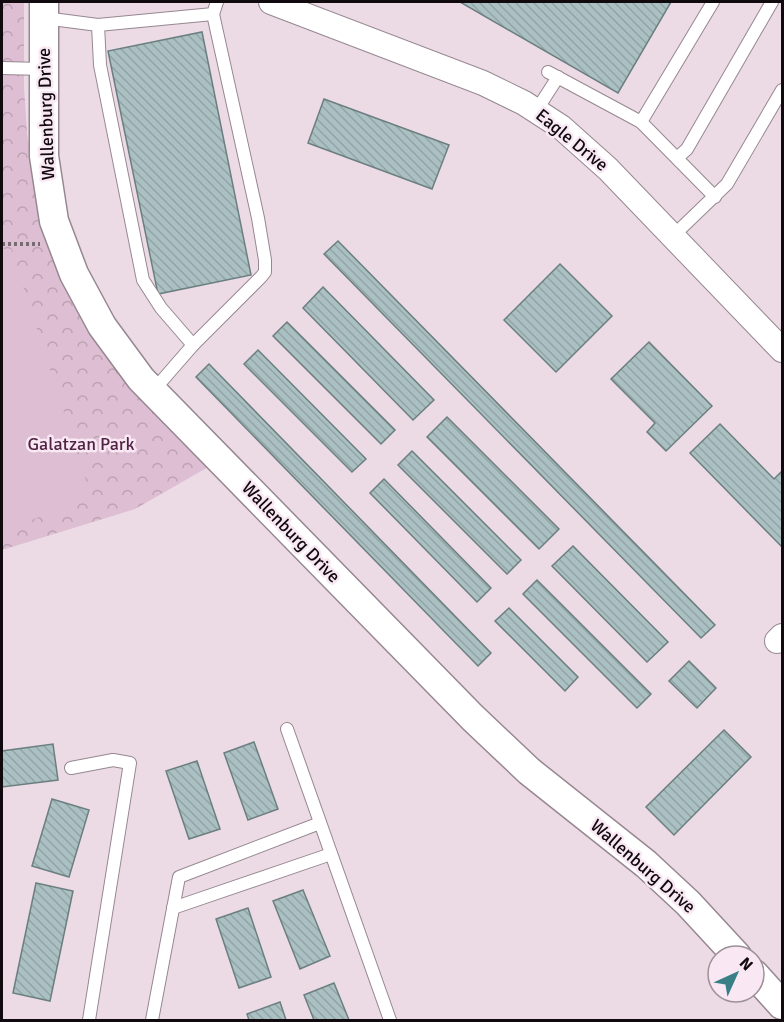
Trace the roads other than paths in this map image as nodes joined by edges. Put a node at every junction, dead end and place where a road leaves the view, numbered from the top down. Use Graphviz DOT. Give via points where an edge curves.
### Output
graph roads {
  1 [pos="217,2"];
  2 [pos="713,2"];
  3 [pos="772,2"];
  4 [pos="280,3"];
  5 [pos="44,10"];
  6 [pos="213,14"];
  7 [pos="98,26"];
  8 [pos="2,68"];
  9 [pos="44,69"];
  10 [pos="783,90"];
  11 [pos="536,111"];
  12 [pos="641,122"];
  13 [pos="677,158"];
  14 [pos="715,197"];
  15 [pos="673,236"];
  16 [pos="193,345"];
  17 [pos="783,350"];
  18 [pos="153,391"];
  19 [pos="287,729"];
  20 [pos="71,768"];
  21 [pos="320,823"];
  22 [pos="331,854"];
  23 [pos="173,908"];
  24 [pos="726,944"];
  25 [pos="766,987"];
  26 [pos="783,1005"];
  27 [pos="89,1020"];
  28 [pos="152,1020"];
  29 [pos="390,1020"];
  1 -- 6 [label="lane"];
  2 -- 12 [label="lane"];
  3 -- 13 [label="lane" via="687,148"];
  4 -- 11 [label="street, Eagle Drive" via="483,83"];
  5 -- 7 [label="lane"];
  5 -- 9 [label="street, Wallenburg Drive"];
  6 -- 7 [label="lane"];
  6 -- 16 [label="lane" via="266,260 261,277"];
  7 -- 16 [label="lane" via="100,65 143,280"];
  8 -- 9 [label="lane"];
  9 -- 18 [label="street, Wallenburg Drive" via="44,156 54,221 74,274 102,326"];
  10 -- 14 [label="lane" via="727,184"];
  11 -- 12 [label="lane" via="553,75"];
  11 -- 15 [label="street, Eagle Drive" via="561,127 608,169"];
  12 -- 13 [label="lane"];
  13 -- 14 [label="lane"];
  14 -- 15 [label="lane"];
  15 -- 17 [label="street, Eagle Drive"];
  16 -- 18 [label="lane"];
  18 -- 24 [label="street, Wallenburg Drive" via="473,718 529,771 646,864"];
  19 -- 21 [label="lane"];
  20 -- 27 [label="lane" via="113,760 130,763"];
  21 -- 22 [label="lane"];
  21 -- 23 [label="lane" via="179,877"];
  22 -- 23 [label="lane"];
  22 -- 29 [label="lane"];
  23 -- 28 [label="lane"];
  25 -- 26 [label="street"];
}
